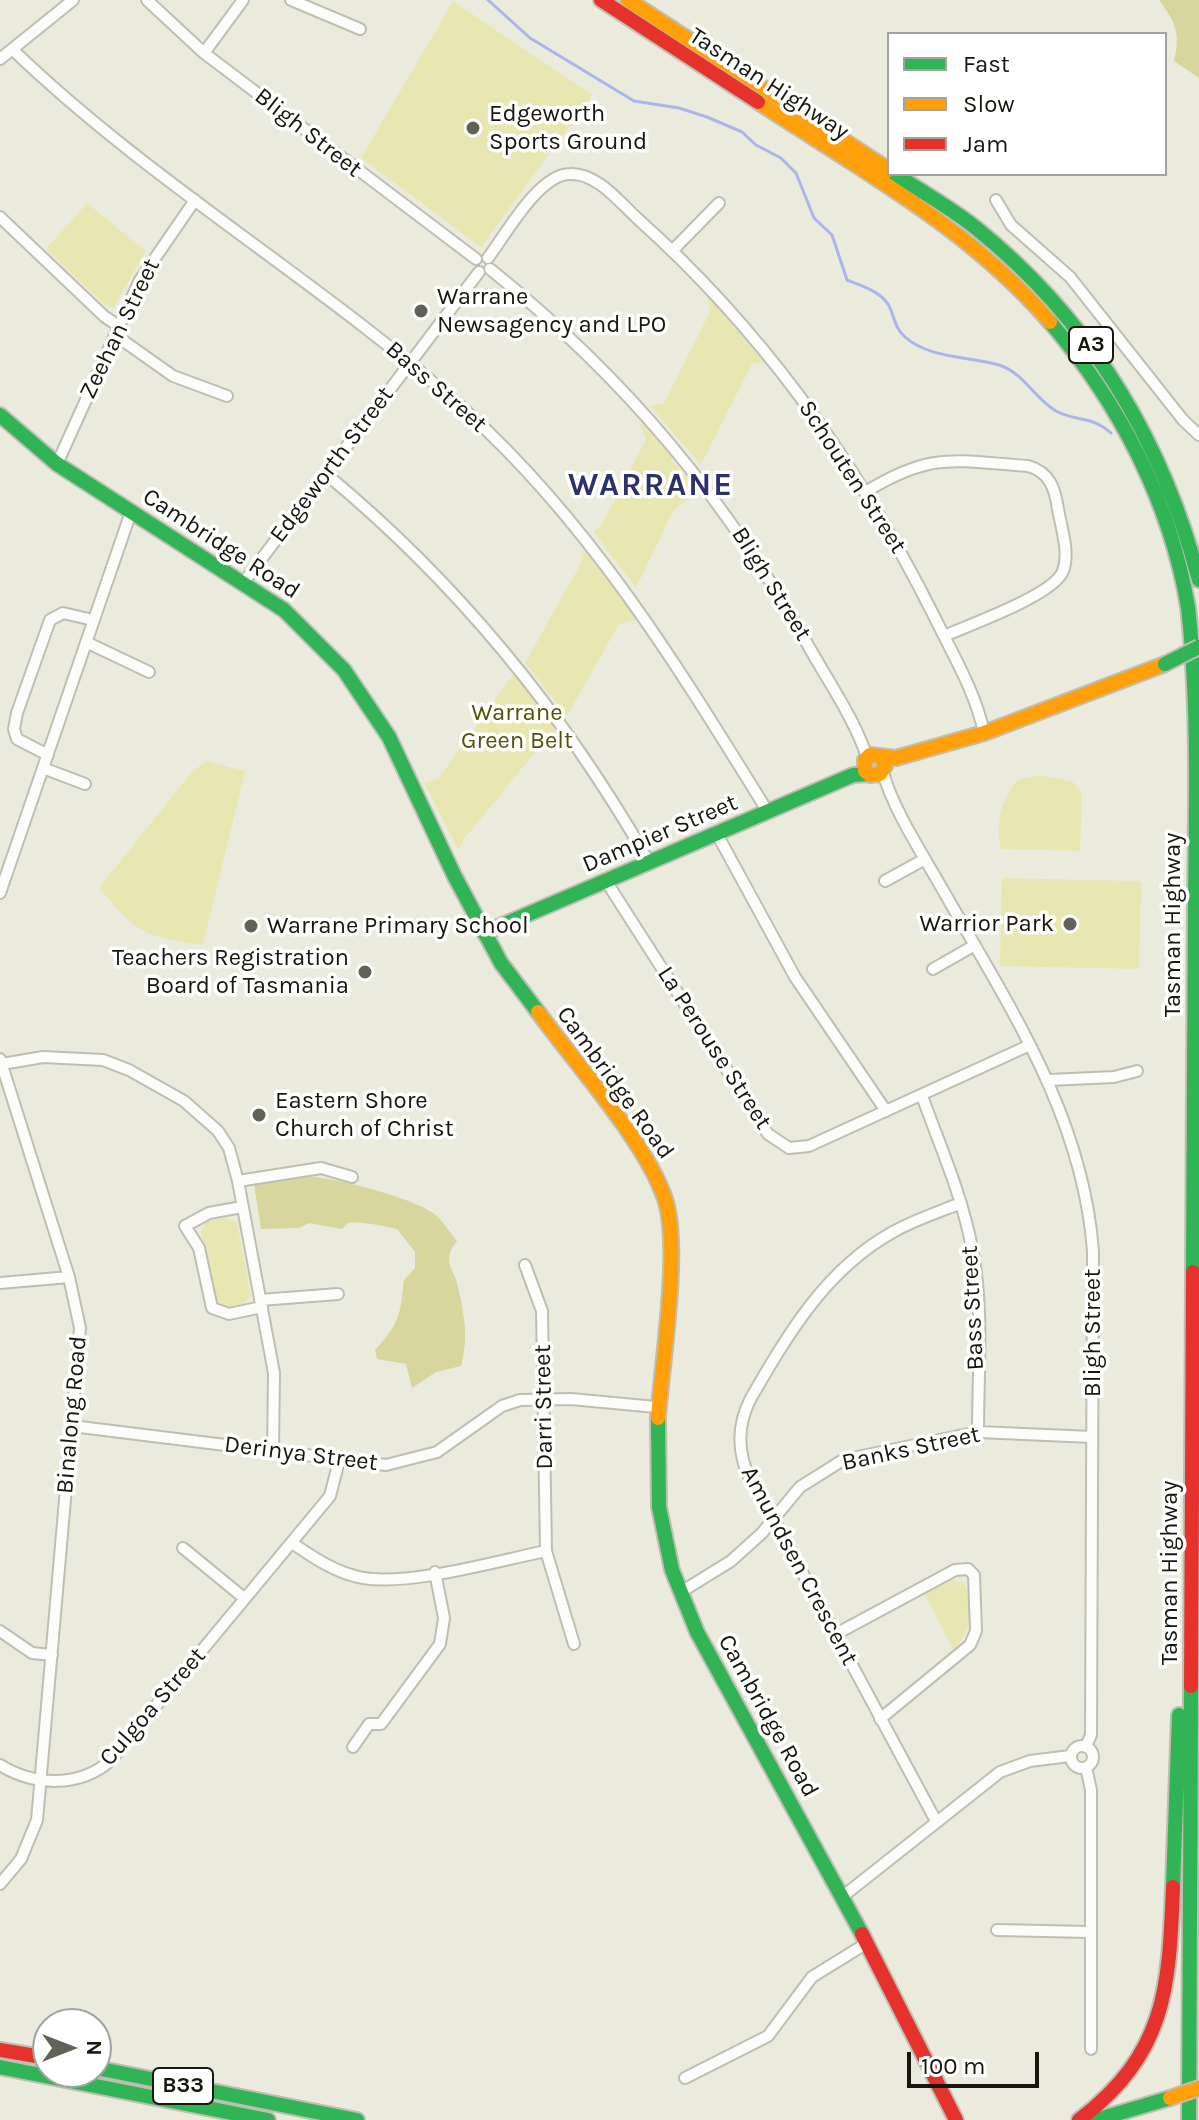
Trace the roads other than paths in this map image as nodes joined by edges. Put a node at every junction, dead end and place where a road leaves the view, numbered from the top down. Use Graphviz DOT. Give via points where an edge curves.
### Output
graph roads {
  1 [pos="73,0"];
  2 [pos="147,0"];
  3 [pos="243,0"];
  4 [pos="291,0"];
  5 [pos="601,0"];
  6 [pos="628,0"];
  7 [pos="360,29"];
  8 [pos="12,49"];
  9 [pos="204,53"];
  10 [pos="0,59"];
  11 [pos="887,169"];
  12 [pos="576,174"];
  13 [pos="898,176"];
  14 [pos="195,200"];
  15 [pos="996,200"];
  16 [pos="719,203"];
  17 [pos="0,217"];
  18 [pos="673,250"];
  19 [pos="483,264"];
  20 [pos="117,330"];
  21 [pos="409,362"];
  22 [pos="227,396"];
  23 [pos="0,415"];
  24 [pos="1199,435"];
  25 [pos="57,464"];
  26 [pos="326,474"];
  27 [pos="867,491"];
  28 [pos="131,512"];
  29 [pos="1199,580"];
  30 [pos="244,582"];
  31 [pos="93,620"];
  32 [pos="944,636"];
  33 [pos="86,642"];
  34 [pos="1199,647"];
  35 [pos="149,672"];
  36 [pos="984,733"];
  37 [pos="48,755"];
  38 [pos="874,764"];
  39 [pos="43,768"];
  40 [pos="85,784"];
  41 [pos="768,812"];
  42 [pos="717,834"];
  43 [pos="925,859"];
  44 [pos="649,862"];
  45 [pos="4,868"];
  46 [pos="606,881"];
  47 [pos="885,881"];
  48 [pos="0,893"];
  49 [pos="484,933"];
  50 [pos="975,945"];
  51 [pos="933,969"];
  52 [pos="1030,1045"];
  53 [pos="1,1062"];
  54 [pos="1137,1071"];
  55 [pos="1049,1080"];
  56 [pos="922,1096"];
  57 [pos="886,1111"];
  58 [pos="347,1171"];
  59 [pos="238,1181"];
  60 [pos="961,1203"];
  61 [pos="242,1207"];
  62 [pos="525,1265"];
  63 [pos="69,1277"];
  64 [pos="0,1283"];
  65 [pos="338,1294"];
  66 [pos="261,1304"];
  67 [pos="544,1398"];
  68 [pos="656,1407"];
  69 [pos="1193,1407"];
  70 [pos="72,1426"];
  71 [pos="978,1432"];
  72 [pos="1092,1437"];
  73 [pos="273,1452"];
  74 [pos="339,1461"];
  75 [pos="773,1518"];
  76 [pos="292,1543"];
  77 [pos="183,1548"];
  78 [pos="546,1551"];
  79 [pos="973,1557"];
  80 [pos="968,1569"];
  81 [pos="435,1572"];
  82 [pos="681,1592"];
  83 [pos="244,1598"];
  84 [pos="0,1631"];
  85 [pos="836,1634"];
  86 [pos="574,1644"];
  87 [pos="52,1655"];
  88 [pos="880,1719"];
  89 [pos="1086,1746"];
  90 [pos="353,1747"];
  91 [pos="1070,1756"];
  92 [pos="0,1765"];
  93 [pos="1086,1767"];
  94 [pos="41,1781"];
  95 [pos="936,1821"];
  96 [pos="0,1884"];
  97 [pos="842,1897"];
  98 [pos="997,1930"];
  99 [pos="1090,1932"];
  100 [pos="867,1943"];
  101 [pos="1091,2049"];
  102 [pos="0,2050"];
  103 [pos="32,2055"];
  104 [pos="0,2067"];
  105 [pos="112,2071"];
  106 [pos="685,2078"];
  107 [pos="934,2082"];
  108 [pos="1199,2088"];
  109 [pos="1170,2098"];
  110 [pos="940,2118"];
  111 [pos="268,2120"];
  112 [pos="357,2120"];
  113 [pos="956,2120"];
  114 [pos="1079,2120"];
  115 [pos="1096,2120"];
  116 [pos="1119,2120"];
  117 [pos="1189,2120"];
  1 -- 8 [label="street"];
  2 -- 9 [label="street, Bligh Street"];
  3 -- 9 [label="street"];
  4 -- 7 [label="street"];
  5 -- 69 [label="main road, Tasman Highway / A3" via="954,231 1033,300 1071,343 1110,398 1141,458 1185,592 1195,684"];
  6 -- 11 [label="main road, Tasman Highway"];
  8 -- 10 [label="street"];
  8 -- 14 [label="street, Bass Street" via="91,122"];
  9 -- 19 [label="street, Bligh Street"];
  12 -- 18 [label="street, Schouten Street" via="597,182"];
  12 -- 19 [label="street, Edgeworth Street" via="546,182"];
  13 -- 29 [label="main road, A3" via="975,227 1019,265 1104,361 1160,459"];
  14 -- 20 [label="street, Zeehan Street" via="157,251"];
  14 -- 21 [label="street, Bass Street"];
  15 -- 24 [label="street" via="1011,225 1061,265"];
  16 -- 18 [label="street"];
  17 -- 20 [label="street"];
  18 -- 27 [label="street, Schouten Street" via="772,359"];
  19 -- 21 [label="street, Edgeworth Street"];
  19 -- 38 [label="street, Bligh Street" via="609,374 699,477 782,598"];
  20 -- 22 [label="street" via="173,376"];
  20 -- 25 [label="street, Zeehan Street"];
  21 -- 26 [label="street, Edgeworth Street"];
  21 -- 41 [label="street, Bass Street" via="492,436 591,545"];
  23 -- 25 [label="main road, Cambridge Road"];
  25 -- 28 [label="main road, Cambridge Road"];
  26 -- 30 [label="street, Edgeworth Street"];
  26 -- 44 [label="street" via="427,565 522,671 602,783"];
  27 -- 32 [label="street, Schouten Street"];
  27 -- 32 [label="street" via="907,468 941,461 1028,466 1051,482 1065,553 1059,579"];
  28 -- 30 [label="main road, Cambridge Road"];
  28 -- 31 [label="street"];
  30 -- 49 [label="main road, Cambridge Road" via="303,625 374,710"];
  31 -- 33 [label="street"];
  31 -- 37 [label="street" via="63,613 50,620 17,713 17,739"];
  32 -- 36 [label="street, Schouten Street"];
  33 -- 35 [label="street"];
  33 -- 37 [label="street"];
  34 -- 36 [label="main road, Dampier Street, bridge" via="1102,691"];
  36 -- 38 [label="main road, Dampier Street"];
  37 -- 39 [label="street"];
  38 -- 41 [label="main road, Dampier Street"];
  38 -- 43 [label="street, Bligh Street"];
  39 -- 40 [label="street"];
  39 -- 45 [label="street"];
  41 -- 42 [label="main road, Dampier Street"];
  42 -- 44 [label="main road, Dampier Street"];
  42 -- 57 [label="street" via="800,985"];
  43 -- 47 [label="street"];
  43 -- 50 [label="street, Bligh Street"];
  44 -- 46 [label="main road, Dampier Street"];
  45 -- 48 [label="street"];
  46 -- 49 [label="main road, Dampier Street"];
  46 -- 57 [label="street, La Perouse Street" via="773,1140 789,1148 804,1147"];
  49 -- 68 [label="main road, Cambridge Road" via="660,1184 672,1238"];
  50 -- 51 [label="street"];
  50 -- 52 [label="street, Bligh Street"];
  52 -- 55 [label="street, Bligh Street"];
  52 -- 56 [label="street, La Perouse Street"];
  53 -- 59 [label="street" via="74,1056 129,1070 205,1116 229,1148"];
  53 -- 63 [label="street, Binalong Road"];
  54 -- 55 [label="street"];
  55 -- 72 [label="street, Bligh Street" via="1075,1147 1091,1224"];
  56 -- 57 [label="street, La Perouse Street"];
  56 -- 60 [label="street, Bass Street"];
  58 -- 59 [label="street" via="321,1168"];
  59 -- 61 [label="street"];
  60 -- 71 [label="street, Bass Street" via="976,1275"];
  60 -- 75 [label="street, Amundsen Crescent" via="893,1232 846,1265 808,1307 759,1385 743,1416 740,1455 750,1485"];
  61 -- 66 [label="street"];
  61 -- 66 [label="street" via="209,1213 185,1226 199,1248 212,1308 229,1314"];
  62 -- 67 [label="street, Darri Street" via="542,1311"];
  63 -- 64 [label="street"];
  63 -- 70 [label="street, Binalong Road" via="80,1328"];
  65 -- 66 [label="street"];
  66 -- 73 [label="street" via="276,1386"];
  67 -- 68 [label="street, Derinya Street"];
  67 -- 74 [label="street, Derinya Street" via="502,1406 446,1448 419,1459 386,1465"];
  67 -- 78 [label="street, Darri Street"];
  68 -- 82 [label="main road, Cambridge Road" via="659,1507"];
  69 -- 114 [label="main road" via="1167,1989 1144,2054 1118,2088"];
  69 -- 117 [label="main road, Tasman Highway / A3"];
  70 -- 73 [label="street, Derinya Street"];
  70 -- 87 [label="street, Binalong Road" via="58,1638"];
  71 -- 72 [label="street, Banks Street"];
  71 -- 75 [label="street, Banks Street" via="843,1460 813,1477"];
  72 -- 89 [label="street, Bligh Street" via="1091,1735"];
  73 -- 74 [label="street, Derinya Street"];
  74 -- 76 [label="street, Culgoa Street" via="333,1491"];
  75 -- 82 [label="street, Banks Street" via="731,1561"];
  75 -- 85 [label="street, Amundsen Crescent"];
  76 -- 81 [label="street" via="327,1566 364,1578"];
  76 -- 83 [label="street, Culgoa Street"];
  77 -- 83 [label="street"];
  78 -- 81 [label="street"];
  78 -- 86 [label="street, Darri Street"];
  79 -- 80 [label="street"];
  80 -- 85 [label="street" via="955,1570"];
  80 -- 88 [label="street" via="976,1587 973,1642"];
  81 -- 90 [label="street" via="444,1618 440,1644 381,1724 369,1724"];
  82 -- 97 [label="main road, Cambridge Road" via="697,1632"];
  83 -- 94 [label="street, Culgoa Street" via="102,1768 90,1775"];
  84 -- 87 [label="street" via="32,1653"];
  85 -- 88 [label="street, Amundsen Crescent"];
  87 -- 94 [label="street, Binalong Road"];
  88 -- 95 [label="street, Amundsen Crescent"];
  89 -- 91 [label="street" via="1076,1747"];
  89 -- 93 [label="street" via="1093,1755"];
  91 -- 93 [label="street" via="1077,1767"];
  91 -- 95 [label="street" via="1030,1761 1000,1772"];
  92 -- 94 [label="street"];
  93 -- 99 [label="street" via="1091,1790"];
  94 -- 96 [label="street, Binalong Road" via="33,1834"];
  95 -- 97 [label="street"];
  97 -- 100 [label="main road, Cambridge Road"];
  98 -- 99 [label="street"];
  99 -- 101 [label="street"];
  100 -- 106 [label="street" via="812,1977 768,2036"];
  100 -- 107 [label="main road, Cambridge Road"];
  102 -- 103 [label="main road"];
  104 -- 111 [label="main road, B33"];
  105 -- 112 [label="main road, B33"];
  107 -- 110 [label="main road, Cambridge Road"];
  107 -- 113 [label="main road, Cambridge Road"];
  108 -- 109 [label="main road, bridge"];
  109 -- 115 [label="main road"];
  109 -- 116 [label="main road"];
}
